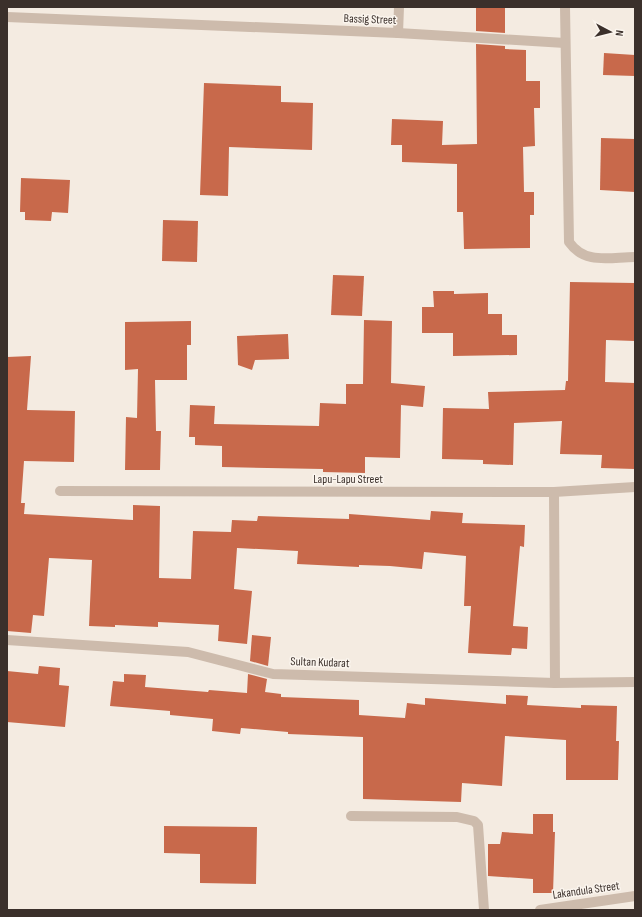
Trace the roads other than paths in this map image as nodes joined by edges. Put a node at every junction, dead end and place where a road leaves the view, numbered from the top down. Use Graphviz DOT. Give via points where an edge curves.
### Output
graph roads {
  1 [pos="400,7"];
  2 [pos="565,7"];
  3 [pos="7,17"];
  4 [pos="398,33"];
  5 [pos="565,43"];
  6 [pos="635,257"];
  7 [pos="635,487"];
  8 [pos="60,491"];
  9 [pos="554,492"];
  10 [pos="7,640"];
  11 [pos="635,682"];
  12 [pos="555,683"];
  13 [pos="351,816"];
  14 [pos="635,896"];
  15 [pos="484,910"];
  16 [pos="540,910"];
  1 -- 4 [label="street"];
  2 -- 5 [label="street"];
  3 -- 4 [label="street, Bassig Street"];
  4 -- 5 [label="street, Bassig Street"];
  5 -- 6 [label="street" via="569,242 575,250 590,258"];
  7 -- 9 [label="street, Lapu-Lapu Street"];
  8 -- 9 [label="street, Lapu-Lapu Street"];
  9 -- 12 [label="street"];
  10 -- 12 [label="street, Sultan Kudarat" via="188,652 273,674"];
  11 -- 12 [label="street, Sultan Kudarat"];
  13 -- 15 [label="street" via="457,817 474,820 478,825"];
  14 -- 16 [label="street, Lakandula Street"];
}
